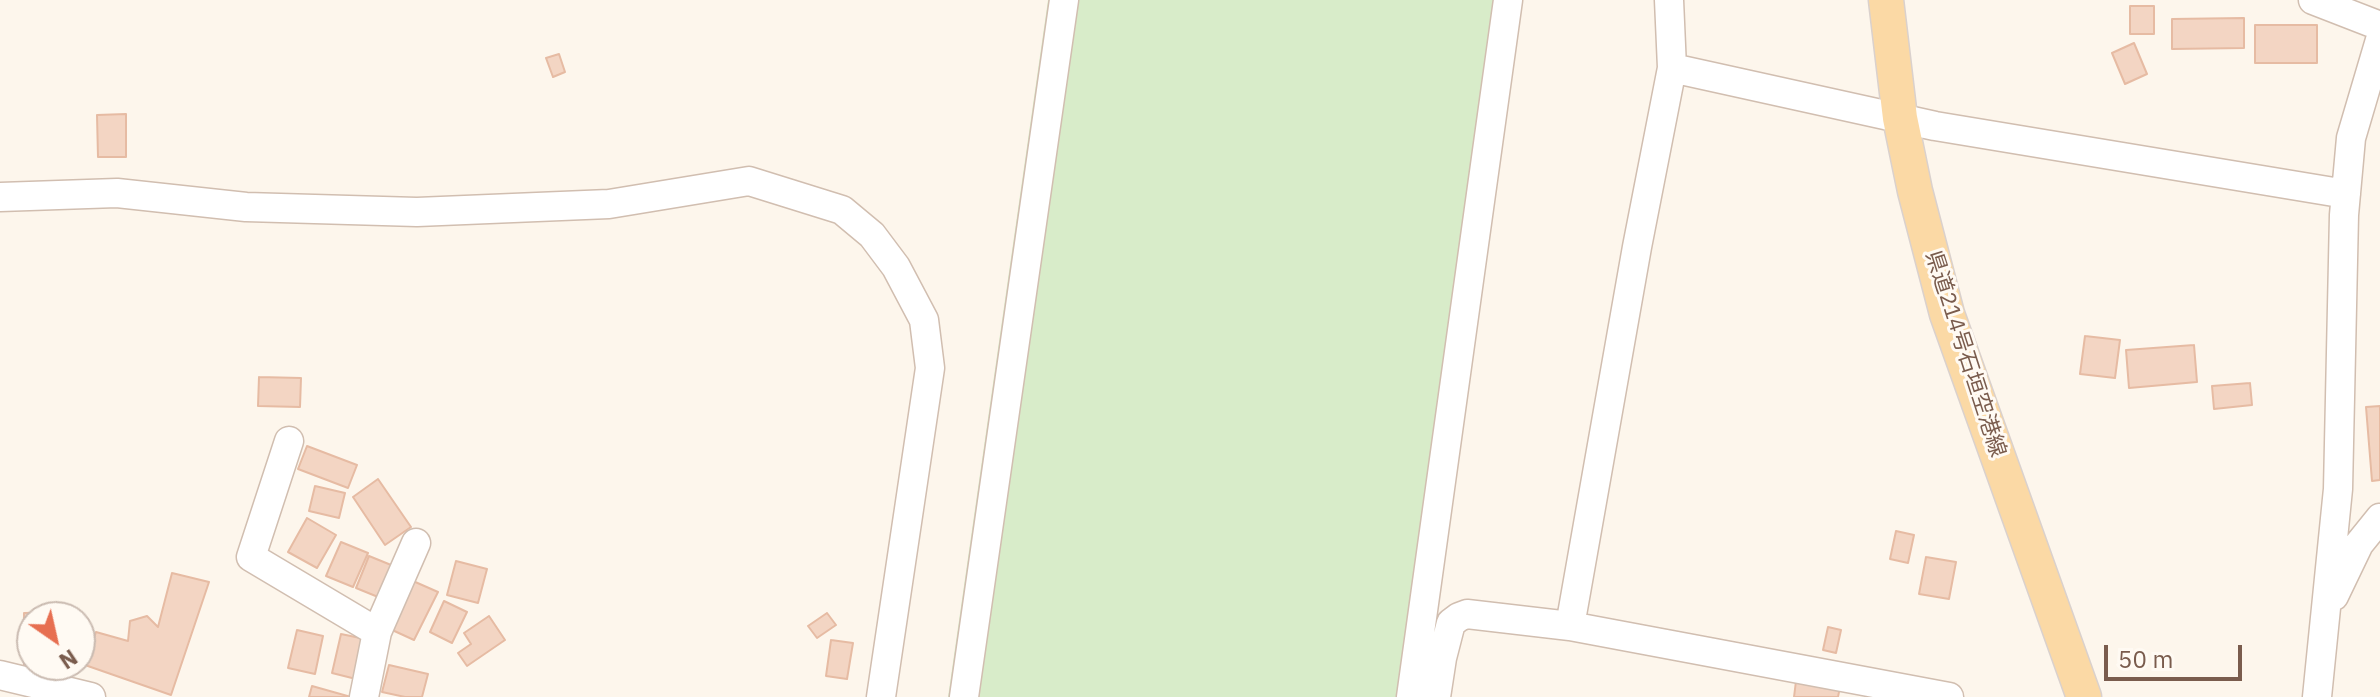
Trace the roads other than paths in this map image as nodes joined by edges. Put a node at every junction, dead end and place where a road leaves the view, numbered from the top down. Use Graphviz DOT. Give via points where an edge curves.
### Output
graph roads {
  1 [pos="1064,0"];
  2 [pos="1508,0"];
  3 [pos="1669,0"];
  4 [pos="1886,0"];
  5 [pos="2313,0"];
  6 [pos="2380,26"];
  7 [pos="2380,40"];
  8 [pos="1672,68"];
  9 [pos="1900,118"];
  10 [pos="2346,194"];
  11 [pos="0,197"];
  12 [pos="289,441"];
  13 [pos="2380,518"];
  14 [pos="416,543"];
  15 [pos="2325,615"];
  16 [pos="1570,626"];
  17 [pos="377,632"];
  18 [pos="0,675"];
  19 [pos="91,697"];
  20 [pos="364,697"];
  21 [pos="881,697"];
  22 [pos="964,697"];
  23 [pos="1411,697"];
  24 [pos="1436,697"];
  25 [pos="1949,697"];
  26 [pos="2084,697"];
  27 [pos="2317,697"];
  1 -- 22 [label="street"];
  2 -- 23 [label="street"];
  3 -- 8 [label="street"];
  4 -- 9 [label="main road, 県道214号石垣空港線"];
  5 -- 6 [label="street"];
  7 -- 10 [label="street" via="2351,138"];
  8 -- 9 [label="street"];
  8 -- 16 [label="street"];
  9 -- 10 [label="street"];
  9 -- 26 [label="main road, 県道214号石垣空港線" via="1947,314"];
  10 -- 15 [label="street" via="2338,489"];
  11 -- 21 [label="street" via="117,193 246,207 417,212 609,204 749,181 842,210 872,235 896,267 924,320 930,368"];
  12 -- 17 [label="street" via="251,557"];
  13 -- 15 [label="street" via="2359,544"];
  14 -- 17 [label="street"];
  15 -- 27 [label="street"];
  16 -- 24 [label="street" via="1459,617 1451,623"];
  16 -- 25 [label="street"];
  17 -- 20 [label="street"];
  18 -- 19 [label="street"];
}
